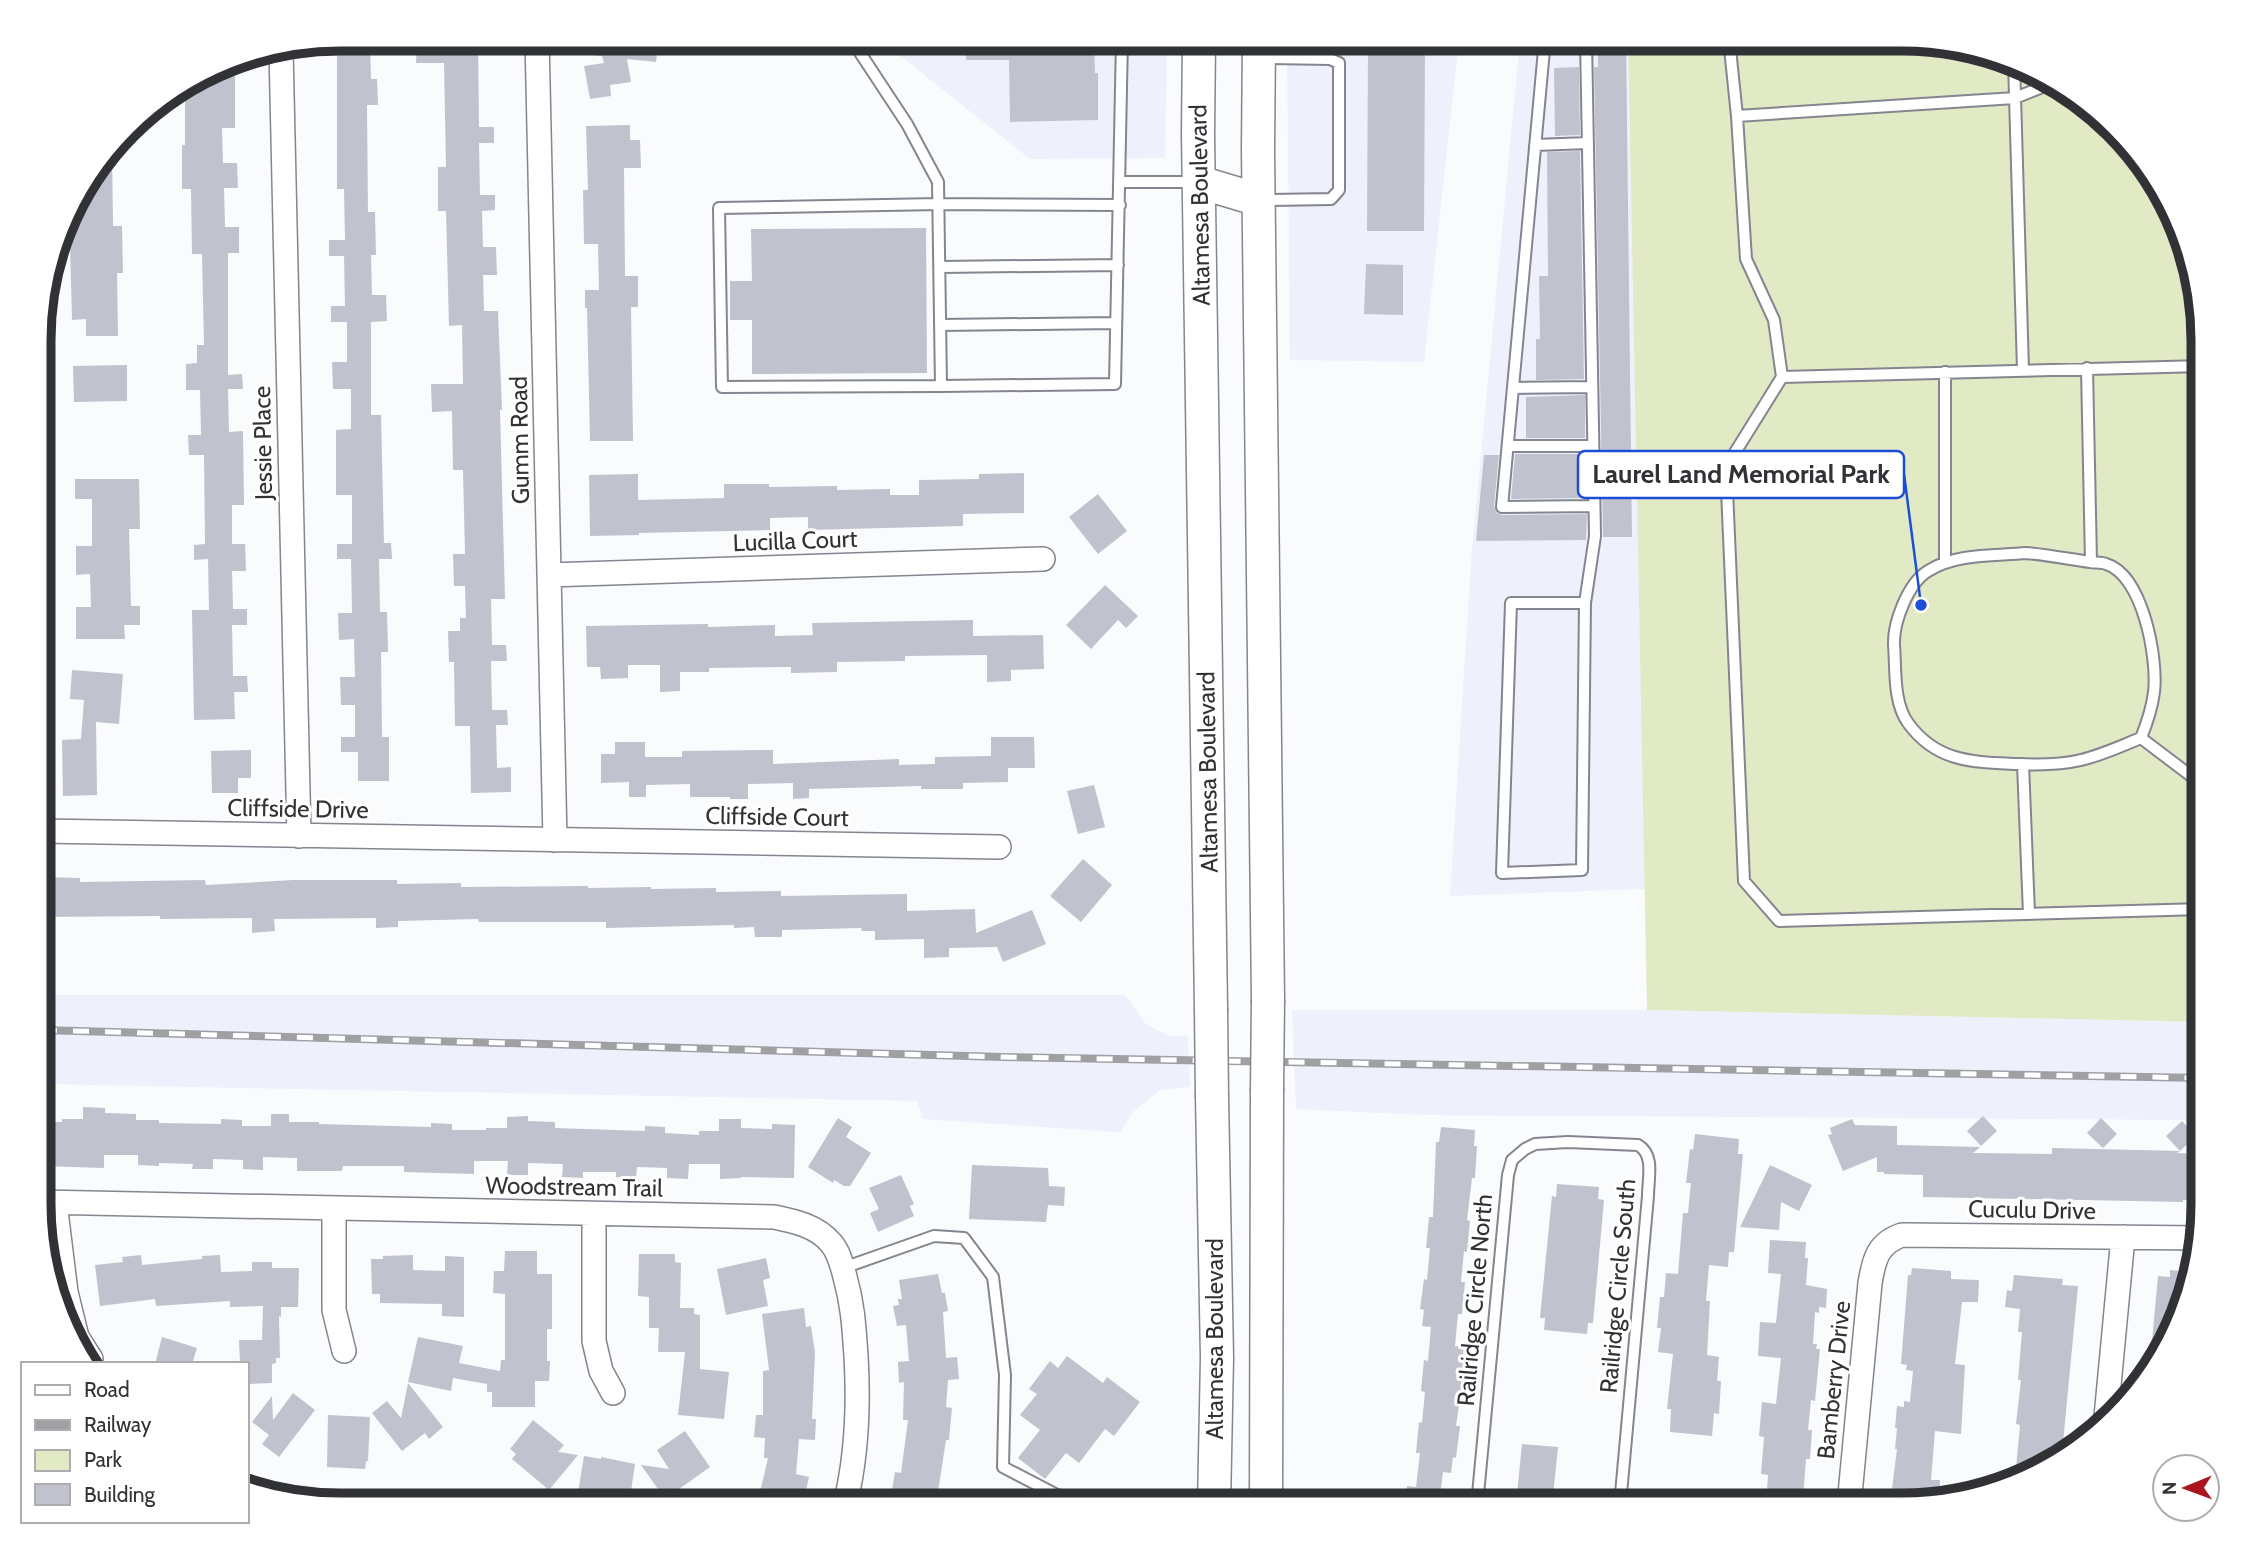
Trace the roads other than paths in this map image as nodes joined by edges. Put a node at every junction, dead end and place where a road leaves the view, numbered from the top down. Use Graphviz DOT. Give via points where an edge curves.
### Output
graph roads {
  1 [pos="537,51"];
  2 [pos="859,51"];
  3 [pos="1122,51"];
  4 [pos="1199,51"];
  5 [pos="1259,51"];
  6 [pos="1278,51"];
  7 [pos="1544,51"];
  8 [pos="1586,51"];
  9 [pos="1730,51"];
  10 [pos="281,57"];
  11 [pos="2014,74"];
  12 [pos="2042,87"];
  13 [pos="2015,98"];
  14 [pos="1737,116"];
  15 [pos="1588,143"];
  16 [pos="1535,145"];
  17 [pos="1121,182"];
  18 [pos="1199,182"];
  19 [pos="1259,200"];
  20 [pos="939,204"];
  21 [pos="1120,205"];
  22 [pos="1118,265"];
  23 [pos="940,267"];
  24 [pos="1116,323"];
  25 [pos="941,325"];
  26 [pos="2191,366"];
  27 [pos="2087,368"];
  28 [pos="2023,370"];
  29 [pos="1945,372"];
  30 [pos="1782,377"];
  31 [pos="941,386"];
  32 [pos="1592,387"];
  33 [pos="1513,388"];
  34 [pos="1508,446"];
  35 [pos="1593,446"];
  36 [pos="1594,506"];
  37 [pos="1043,559"];
  38 [pos="1945,562"];
  39 [pos="2091,562"];
  40 [pos="549,575"];
  41 [pos="1585,603"];
  42 [pos="2141,738"];
  43 [pos="2023,764"];
  44 [pos="2191,776"];
  45 [pos="51,831"];
  46 [pos="299,835"];
  47 [pos="555,840"];
  48 [pos="999,847"];
  49 [pos="2191,909"];
  50 [pos="2029,914"];
  51 [pos="1568,1142"];
  52 [pos="51,1203"];
  53 [pos="334,1209"];
  54 [pos="594,1214"];
  55 [pos="51,1218"];
  56 [pos="2123,1237"];
  57 [pos="2189,1238"];
  58 [pos="1874,1260"];
  59 [pos="843,1268"];
  60 [pos="69,1304"];
  61 [pos="344,1351"];
  62 [pos="613,1393"];
  63 [pos="2107,1409"];
  64 [pos="848,1493"];
  65 [pos="1053,1493"];
  66 [pos="1214,1493"];
  67 [pos="1266,1493"];
  68 [pos="1478,1493"];
  69 [pos="1620,1493"];
  70 [pos="1850,1493"];
  1 -- 40 [label="street, Gumm Road"];
  2 -- 20 [label="lane" via="938,182"];
  3 -- 17 [label="lane"];
  4 -- 18 [label="main road, Altamesa Boulevard"];
  5 -- 19 [label="main road"];
  6 -- 19 [label="lane" via="1339,63 1339,190 1331,199"];
  7 -- 16 [label="lane"];
  8 -- 15 [label="lane"];
  9 -- 14 [label="lane"];
  10 -- 46 [label="street, Jessie Place"];
  11 -- 13 [label="lane"];
  12 -- 13 [label="lane"];
  13 -- 14 [label="lane"];
  13 -- 28 [label="lane"];
  14 -- 30 [label="lane" via="1746,259 1774,320"];
  15 -- 16 [label="lane"];
  15 -- 32 [label="lane"];
  16 -- 33 [label="lane"];
  17 -- 18 [label="lane"];
  17 -- 21 [label="lane"];
  18 -- 19 [label="main road"];
  18 -- 66 [label="main road, Altamesa Boulevard, bridge" via="1217,1358"];
  19 -- 67 [label="main road, bridge" via="1268,1000"];
  20 -- 21 [label="lane"];
  20 -- 23 [label="lane"];
  20 -- 31 [label="lane" via="719,208 719,222 722,387"];
  21 -- 22 [label="lane"];
  22 -- 23 [label="lane"];
  22 -- 24 [label="lane"];
  23 -- 25 [label="lane"];
  24 -- 25 [label="lane"];
  24 -- 31 [label="lane" via="1115,384"];
  25 -- 31 [label="lane"];
  26 -- 27 [label="lane"];
  27 -- 28 [label="lane"];
  27 -- 39 [label="lane"];
  28 -- 29 [label="lane"];
  29 -- 30 [label="lane"];
  29 -- 38 [label="lane"];
  30 -- 50 [label="lane" via="1727,467 1744,881 1779,922"];
  32 -- 33 [label="lane"];
  32 -- 35 [label="lane"];
  33 -- 34 [label="lane"];
  34 -- 35 [label="lane"];
  34 -- 36 [label="lane" via="1502,507"];
  35 -- 36 [label="lane"];
  36 -- 41 [label="lane" via="1595,536"];
  37 -- 40 [label="street, Lucilla Court"];
  38 -- 39 [label="lane" via="2026,554"];
  38 -- 43 [label="lane" via="1925,572 1900,610 1894,637 1898,699 1907,721 1923,740 1942,752 1969,762"];
  39 -- 42 [label="lane" via="2107,564 2122,574 2137,594 2145,620 2154,691"];
  40 -- 47 [label="street, Gumm Road"];
  41 -- 41 [label="lane" via="1582,870 1503,873 1511,603"];
  42 -- 43 [label="lane" via="2081,761"];
  42 -- 44 [label="lane"];
  43 -- 50 [label="lane"];
  45 -- 46 [label="street, Cliffside Drive"];
  46 -- 47 [label="street, Cliffside Drive"];
  47 -- 48 [label="street, Cliffside Court"];
  49 -- 50 [label="lane"];
  51 -- 68 [label="lane, Railridge Circle North" via="1525,1149 1512,1160 1508,1175"];
  51 -- 69 [label="lane, Railridge Circle South" via="1638,1145 1649,1157"];
  52 -- 53 [label="street, Woodstream Trail"];
  53 -- 54 [label="street, Woodstream Trail"];
  53 -- 61 [label="street" via="334,1310"];
  54 -- 59 [label="street, Woodstream Trail" via="794,1221 822,1233"];
  54 -- 62 [label="street" via="594,1341 601,1371"];
  55 -- 60 [label="street"];
  56 -- 57 [label="street, Cuculu Drive"];
  56 -- 58 [label="street, Cuculu Drive" via="1902,1234 1888,1239"];
  56 -- 63 [label="street"];
  58 -- 70 [label="street, Bamberry Drive"];
  59 -- 64 [label="street, Woodstream Trail" via="853,1305 859,1407"];
  59 -- 65 [label="lane" via="934,1236 964,1238 993,1277 1005,1375 1003,1467"];
}
